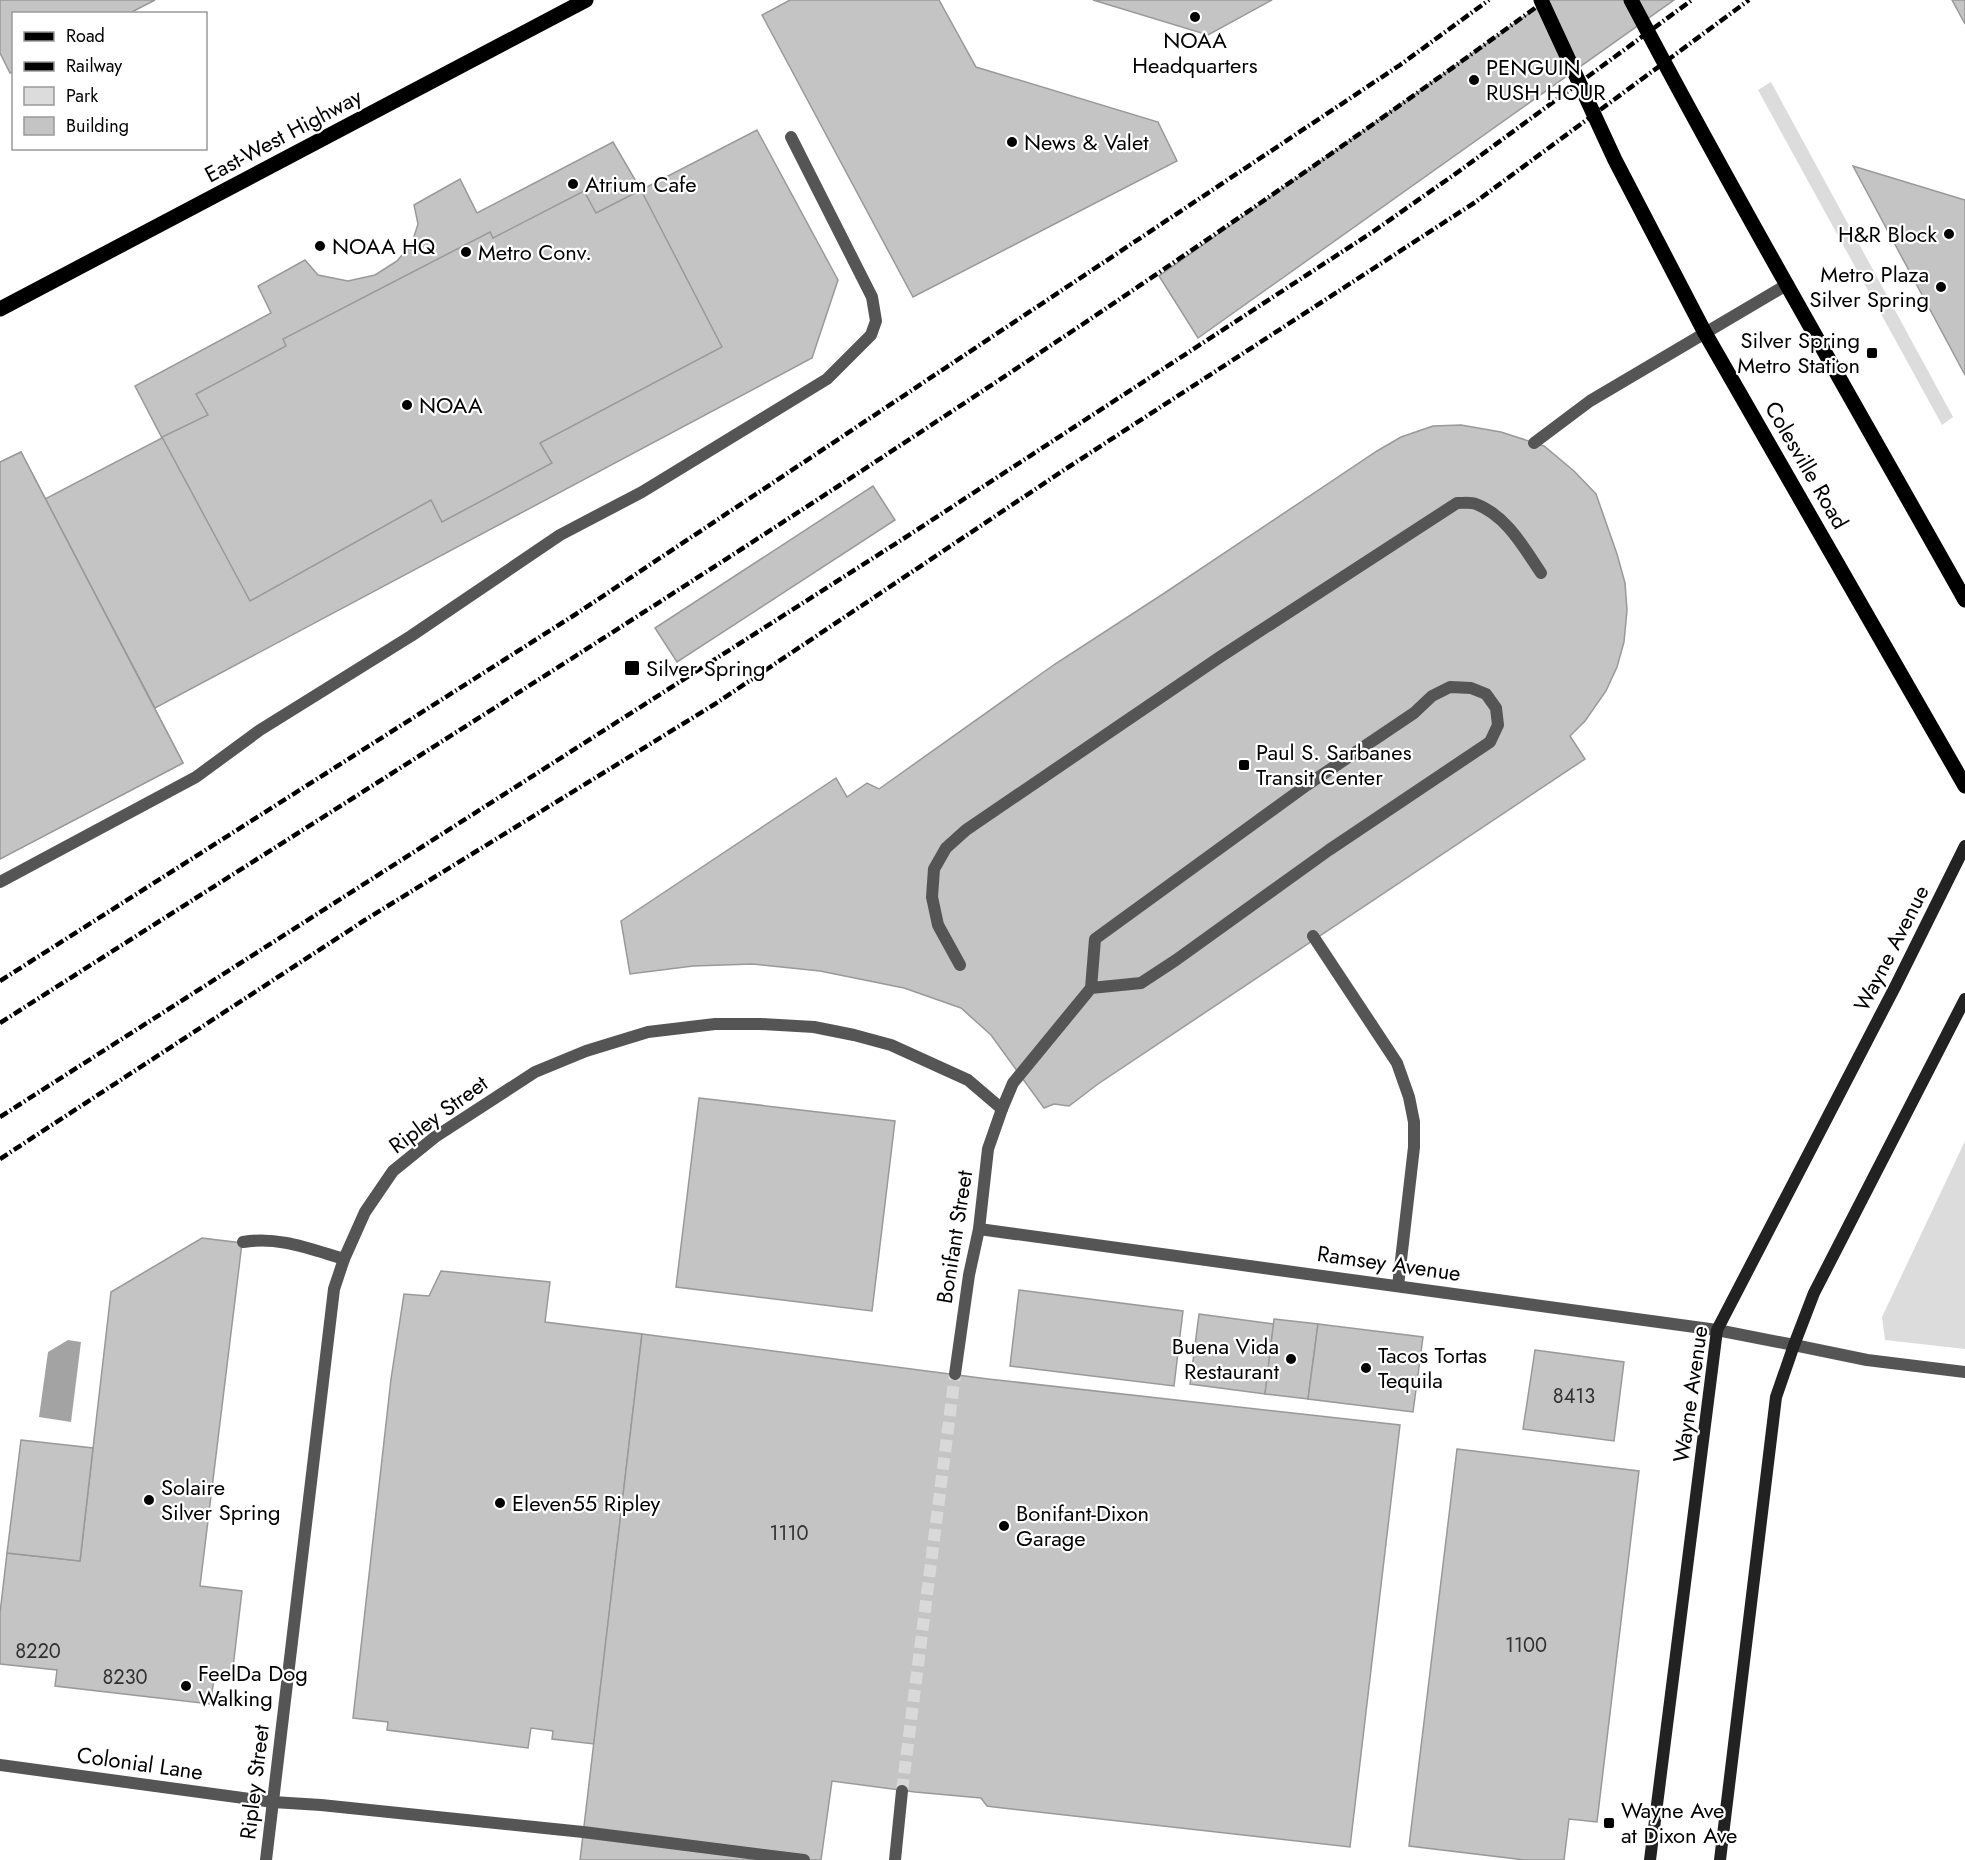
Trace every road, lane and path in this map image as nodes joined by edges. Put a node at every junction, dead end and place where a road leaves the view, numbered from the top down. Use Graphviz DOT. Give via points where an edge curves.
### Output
graph roads {
  1 [pos="586,0"];
  2 [pos="1541,0"];
  3 [pos="1631,0"];
  4 [pos="792,137"];
  5 [pos="1788,284"];
  6 [pos="0,309"];
  7 [pos="1705,333"];
  8 [pos="1534,443"];
  9 [pos="1541,573"];
  10 [pos="1965,600"];
  11 [pos="1965,786"];
  12 [pos="1965,846"];
  13 [pos="0,882"];
  14 [pos="1313,936"];
  15 [pos="960,965"];
  16 [pos="1091,988"];
  17 [pos="1965,999"];
  18 [pos="1002,1109"];
  19 [pos="979,1229"];
  20 [pos="243,1242"];
  21 [pos="344,1259"];
  22 [pos="1398,1286"];
  23 [pos="1717,1330"];
  24 [pos="1794,1345"];
  25 [pos="1965,1372"];
  26 [pos="955,1374"];
  27 [pos="0,1765"];
  28 [pos="902,1791"];
  29 [pos="273,1802"];
  30 [pos="266,1860"];
  31 [pos="804,1860"];
  32 [pos="895,1860"];
  33 [pos="1650,1860"];
  34 [pos="1720,1860"];
  1 -- 6 [label="main road, East-West Highway"];
  2 -- 7 [label="main road, Colesville Road" via="1615,160"];
  3 -- 5 [label="main road"];
  4 -- 13 [label="street" via="872,297 876,321 871,335 827,379 642,492 560,535 411,636 260,730 196,777"];
  5 -- 7 [label="street"];
  5 -- 10 [label="main road"];
  7 -- 8 [label="street" via="1590,401"];
  7 -- 11 [label="main road, Colesville Road"];
  9 -- 15 [label="street" via="1505,523 1474,503 1458,503 1220,657 966,830 946,848 934,869 932,897 938,925"];
  12 -- 23 [label="street, Wayne Avenue"];
  14 -- 22 [label="street" via="1397,1063 1409,1097 1414,1147"];
  16 -- 16 [label="street" via="1141,983 1490,742 1498,725 1496,708 1486,694 1471,688 1450,687 1432,696 1414,713 1307,784 1095,939"];
  16 -- 18 [label="street, Bonifant Street" via="1013,1083"];
  17 -- 24 [label="street" via="1814,1293"];
  18 -- 19 [label="street, Bonifant Street" via="988,1149"];
  18 -- 21 [label="street, Ripley Street" via="968,1080 891,1045 854,1035 814,1027 760,1024 715,1024 648,1032 535,1072 435,1137 393,1171 365,1212"];
  19 -- 22 [label="street, Ramsey Avenue"];
  19 -- 26 [label="street, Bonifant Street"];
  20 -- 21 [label="street" via="283,1241"];
  21 -- 29 [label="street, Ripley Street" via="334,1289"];
  22 -- 23 [label="street, Ramsey Avenue"];
  23 -- 24 [label="street, Ramsey Avenue"];
  23 -- 33 [label="street, Wayne Avenue"];
  24 -- 25 [label="street, Ramsey Avenue" via="1867,1360"];
  24 -- 34 [label="street" via="1776,1397"];
  27 -- 29 [label="street, Colonial Lane"];
  28 -- 32 [label="street"];
  29 -- 30 [label="street, Ripley Street"];
  29 -- 31 [label="street, Colonial Lane"];
}
